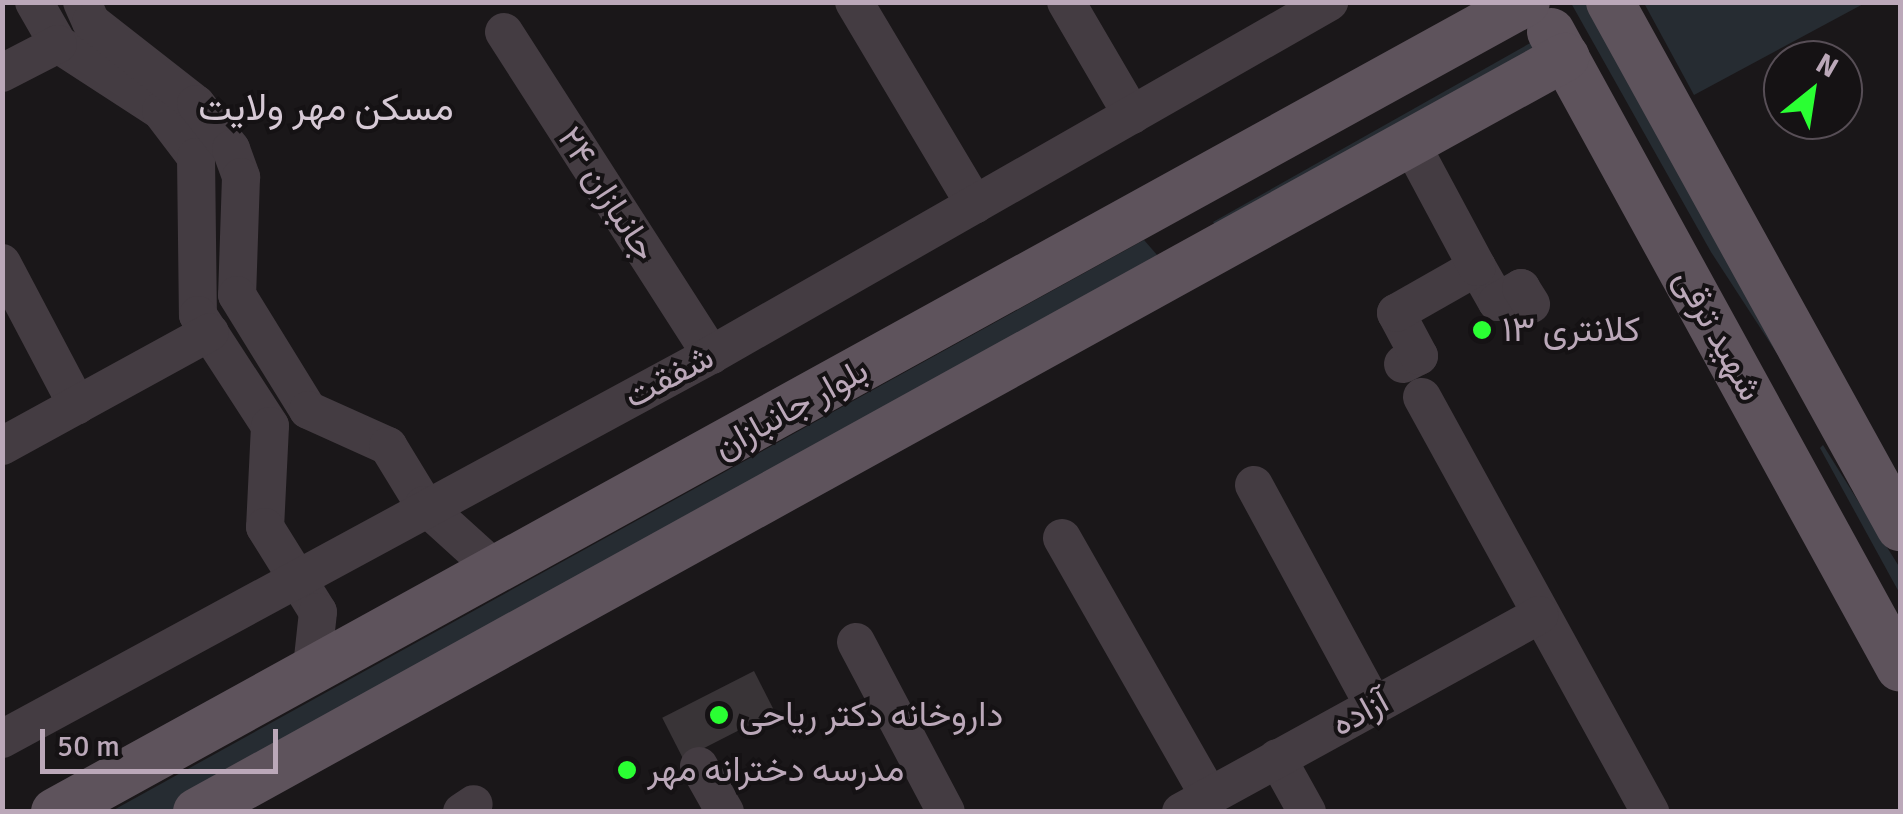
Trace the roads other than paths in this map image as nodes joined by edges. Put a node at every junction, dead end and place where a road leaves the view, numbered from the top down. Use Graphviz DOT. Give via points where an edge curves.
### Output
graph roads {
  1 [pos="34,2"];
  2 [pos="854,2"];
  3 [pos="1066,2"];
  4 [pos="1329,2"];
  5 [pos="1526,2"];
  6 [pos="1535,2"];
  7 [pos="1610,2"];
  8 [pos="86,12"];
  9 [pos="504,32"];
  10 [pos="58,44"];
  11 [pos="1565,58"];
  12 [pos="2,74"];
  13 [pos="1132,115"];
  14 [pos="1410,142"];
  15 [pos="1168,201"];
  16 [pos="974,205"];
  17 [pos="1198,259"];
  18 [pos="2,263"];
  19 [pos="1477,267"];
  20 [pos="1531,304"];
  21 [pos="210,332"];
  22 [pos="710,356"];
  23 [pos="1403,364"];
  24 [pos="1829,392"];
  25 [pos="1422,397"];
  26 [pos="78,405"];
  27 [pos="1768,426"];
  28 [pos="2,446"];
  29 [pos="1254,485"];
  30 [pos="424,505"];
  31 [pos="1900,527"];
  32 [pos="1062,538"];
  33 [pos="496,570"];
  34 [pos="294,578"];
  35 [pos="1539,615"];
  36 [pos="856,642"];
  37 [pos="312,667"];
  38 [pos="1900,668"];
  39 [pos="1374,706"];
  40 [pos="5,730"];
  41 [pos="1277,758"];
  42 [pos="699,766"];
  43 [pos="251,799"];
  44 [pos="1195,804"];
  45 [pos="55,812"];
  46 [pos="197,812"];
  47 [pos="724,812"];
  48 [pos="946,812"];
  49 [pos="1307,812"];
  50 [pos="1650,812"];
  1 -- 10 [label="street"];
  2 -- 16 [label="street"];
  3 -- 13 [label="street"];
  4 -- 13 [label="street, شفقت"];
  5 -- 15 [label="main road, بلوار جانبازان"];
  6 -- 11 [label="main road, شهید ترقی"];
  7 -- 24 [label="main road, شهید ترقی"];
  8 -- 30 [label="street" via="196,104 231,149 241,178 237,294 308,410 388,446"];
  9 -- 22 [label="street, جانبازان ۲۴"];
  10 -- 12 [label="street"];
  10 -- 21 [label="street" via="182,130 196,157 198,314"];
  11 -- 14 [label="main road, بلوار جانبازان"];
  11 -- 27 [label="main road, شهید ترقی"];
  13 -- 16 [label="street, شفقت"];
  14 -- 17 [label="main road, بلوار جانبازان"];
  14 -- 19 [label="street"];
  15 -- 17 [label="main road"];
  15 -- 33 [label="main road, بلوار جانبازان"];
  16 -- 22 [label="street, شفقت"];
  17 -- 43 [label="main road, بلوار جانبازان"];
  18 -- 26 [label="street"];
  19 -- 20 [label="street" via="1497,302 1521,288"];
  19 -- 23 [label="street" via="1396,313 1419,356"];
  21 -- 26 [label="street"];
  21 -- 34 [label="street" via="270,426 265,528"];
  22 -- 30 [label="street, شفقت"];
  24 -- 27 [label="main road"];
  24 -- 31 [label="main road, شهید ترقی"];
  25 -- 35 [label="street"];
  26 -- 28 [label="street"];
  27 -- 38 [label="main road, شهید ترقی"];
  29 -- 39 [label="street"];
  30 -- 33 [label="street"];
  30 -- 34 [label="street, شفقت"];
  32 -- 44 [label="street"];
  33 -- 37 [label="main road, بلوار جانبازان"];
  34 -- 37 [label="street" via="318,612"];
  34 -- 40 [label="street, شفقت"];
  35 -- 39 [label="street, آزاده"];
  35 -- 50 [label="street"];
  36 -- 48 [label="street"];
  37 -- 45 [label="main road, بلوار جانبازان"];
  39 -- 41 [label="street, آزاده"];
  41 -- 44 [label="street, آزاده"];
  41 -- 49 [label="street"];
  42 -- 47 [label="street"];
  43 -- 46 [label="main road, بلوار جانبازان"];
}
